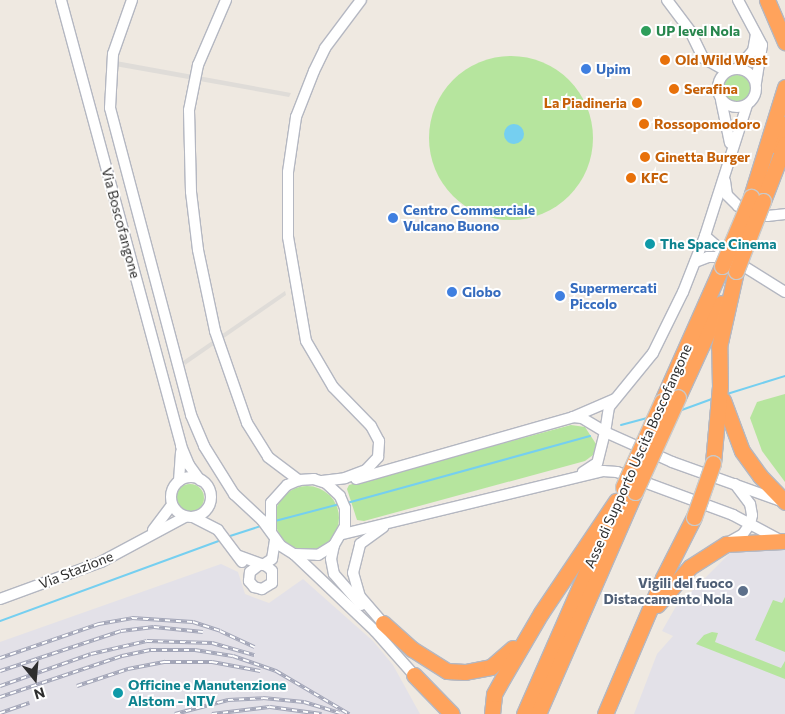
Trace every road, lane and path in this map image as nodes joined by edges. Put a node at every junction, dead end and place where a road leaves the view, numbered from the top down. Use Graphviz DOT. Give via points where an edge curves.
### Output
graph roads {
  1 [pos="60,0"];
  2 [pos="132,0"];
  3 [pos="226,0"];
  4 [pos="361,0"];
  5 [pos="666,0"];
  6 [pos="738,0"];
  7 [pos="766,0"];
  8 [pos="756,31"];
  9 [pos="785,42"];
  10 [pos="738,68"];
  11 [pos="726,71"];
  12 [pos="756,83"];
  13 [pos="785,87"];
  14 [pos="721,100"];
  15 [pos="747,105"];
  16 [pos="785,124"];
  17 [pos="785,144"];
  18 [pos="730,154"];
  19 [pos="785,162"];
  20 [pos="725,175"];
  21 [pos="757,199"];
  22 [pos="785,214"];
  23 [pos="705,236"];
  24 [pos="695,262"];
  25 [pos="729,265"];
  26 [pos="785,292"];
  27 [pos="616,398"];
  28 [pos="721,408"];
  29 [pos="573,417"];
  30 [pos="605,432"];
  31 [pos="181,446"];
  32 [pos="578,474"];
  33 [pos="200,480"];
  34 [pos="299,480"];
  35 [pos="337,480"];
  36 [pos="179,481"];
  37 [pos="320,481"];
  38 [pos="735,484"];
  39 [pos="629,490"];
  40 [pos="616,501"];
  41 [pos="210,502"];
  42 [pos="785,502"];
  43 [pos="172,506"];
  44 [pos="189,517"];
  45 [pos="266,518"];
  46 [pos="396,521"];
  47 [pos="750,524"];
  48 [pos="218,530"];
  49 [pos="273,534"];
  50 [pos="343,534"];
  51 [pos="149,535"];
  52 [pos="784,542"];
  53 [pos="726,544"];
  54 [pos="334,545"];
  55 [pos="293,553"];
  56 [pos="238,555"];
  57 [pos="261,565"];
  58 [pos="272,571"];
  59 [pos="249,576"];
  60 [pos="0,599"];
  61 [pos="541,613"];
  62 [pos="383,623"];
  63 [pos="642,624"];
  64 [pos="414,675"];
  65 [pos="611,696"];
  66 [pos="529,712"];
  67 [pos="438,714"];
  68 [pos="452,714"];
  69 [pos="492,714"];
  70 [pos="601,714"];
  71 [pos="604,714"];
  1 -- 31 [label="street, Via Boscofangone"];
  2 -- 45 [label="street" via="115,44 109,74 115,135 191,415 224,480"];
  3 -- 34 [label="street" via="198,65 189,110 191,192 198,250 215,331 247,423 268,457"];
  4 -- 35 [label="street" via="325,48 310,78 294,123 287,184 290,258 306,341 333,387 371,426 379,441 378,457 373,464 360,473"];
  5 -- 11 [label="street" via="690,31 703,58"];
  6 -- 8 [label="street"];
  7 -- 9 [label="highway"];
  8 -- 10 [label="street" via="753,51"];
  8 -- 12 [label="street" via="762,53"];
  10 -- 11 [label="street"];
  10 -- 12 [label="street" via="749,73"];
  11 -- 14 [label="street" via="717,88"];
  12 -- 15 [label="street" via="755,95"];
  13 -- 21 [label="highway"];
  14 -- 15 [label="street" via="736,108"];
  14 -- 18 [label="street" via="728,125"];
  15 -- 18 [label="street"];
  16 -- 21 [label="highway"];
  17 -- 21 [label="highway"];
  18 -- 20 [label="street"];
  19 -- 21 [label="highway"];
  20 -- 22 [label="street" via="727,195 733,203 761,215"];
  20 -- 23 [label="street"];
  21 -- 25 [label="highway, Asse di Supporto Uscita Boscofangone, bridge"];
  23 -- 24 [label="street"];
  23 -- 25 [label="street"];
  24 -- 25 [label="street" via="708,256"];
  24 -- 27 [label="street" via="653,353"];
  25 -- 26 [label="street"];
  25 -- 28 [label="highway" via="719,346"];
  25 -- 39 [label="highway, Asse di Supporto Uscita Boscofangone, bridge" via="662,400"];
  25 -- 39 [label="highway, Asse di Supporto Uscita Boscofangone, bridge" via="678,397"];
  27 -- 29 [label="street"];
  27 -- 30 [label="street" via="606,414"];
  28 -- 42 [label="highway" via="750,464"];
  28 -- 63 [label="highway, bridge" via="713,463 694,517"];
  29 -- 30 [label="street" via="582,418"];
  29 -- 35 [label="street" via="381,473"];
  30 -- 32 [label="street" via="597,462"];
  30 -- 38 [label="street" via="672,462"];
  31 -- 33 [label="street, Via Boscofangone"];
  31 -- 36 [label="street, Via Boscofangone"];
  32 -- 46 [label="street"];
  32 -- 47 [label="street" via="617,472"];
  33 -- 36 [label="street"];
  33 -- 41 [label="street, Via Boscofangone" via="208,488"];
  34 -- 37 [label="street"];
  34 -- 45 [label="street" via="278,492"];
  35 -- 37 [label="street"];
  36 -- 43 [label="street, Via Boscofangone" via="172,492"];
  37 -- 50 [label="street" via="340,496 345,508"];
  38 -- 42 [label="street"];
  38 -- 47 [label="street" via="750,504"];
  39 -- 40 [label="highway, Asse di Supporto Uscita Boscofangone"];
  39 -- 66 [label="highway, Asse di Supporto Uscita Boscofangone"];
  40 -- 61 [label="highway"];
  40 -- 66 [label="highway, Asse di Supporto Uscita Boscofangone"];
  41 -- 44 [label="street" via="203,513"];
  41 -- 48 [label="street, Via Boscofangone"];
  43 -- 44 [label="street, Via Boscofangone"];
  43 -- 51 [label="street, Via Boscofangone"];
  44 -- 48 [label="street, Via Boscofangone"];
  44 -- 51 [label="street"];
  45 -- 49 [label="street"];
  46 -- 50 [label="street"];
  46 -- 62 [label="street" via="365,538 353,560 352,573 360,597"];
  47 -- 52 [label="street"];
  47 -- 53 [label="street" via="743,534"];
  48 -- 56 [label="street, Via Boscofangone"];
  49 -- 55 [label="street"];
  49 -- 57 [label="street" via="272,559"];
  50 -- 54 [label="street"];
  51 -- 60 [label="street, Via Stazione" via="100,562"];
  52 -- 53 [label="highway"];
  53 -- 63 [label="highway" via="690,567"];
  54 -- 55 [label="street" via="318,555"];
  54 -- 62 [label="street" via="331,559 337,580"];
  55 -- 58 [label="street" via="275,562"];
  55 -- 64 [label="street" via="375,631"];
  56 -- 57 [label="street, Via Boscofangone"];
  56 -- 59 [label="street, Via Boscofangone"];
  57 -- 58 [label="street, Via Boscofangone"];
  57 -- 59 [label="street" via="252,569"];
  58 -- 59 [label="street, Via Boscofangone" via="272,583 262,590 251,584"];
  61 -- 62 [label="highway" via="502,660 491,667 465,672 447,671 436,666"];
  61 -- 69 [label="highway" via="494,694"];
  63 -- 65 [label="highway"];
  64 -- 67 [label="highway"];
  64 -- 68 [label="highway"];
  65 -- 70 [label="highway"];
  65 -- 71 [label="highway"];
}
